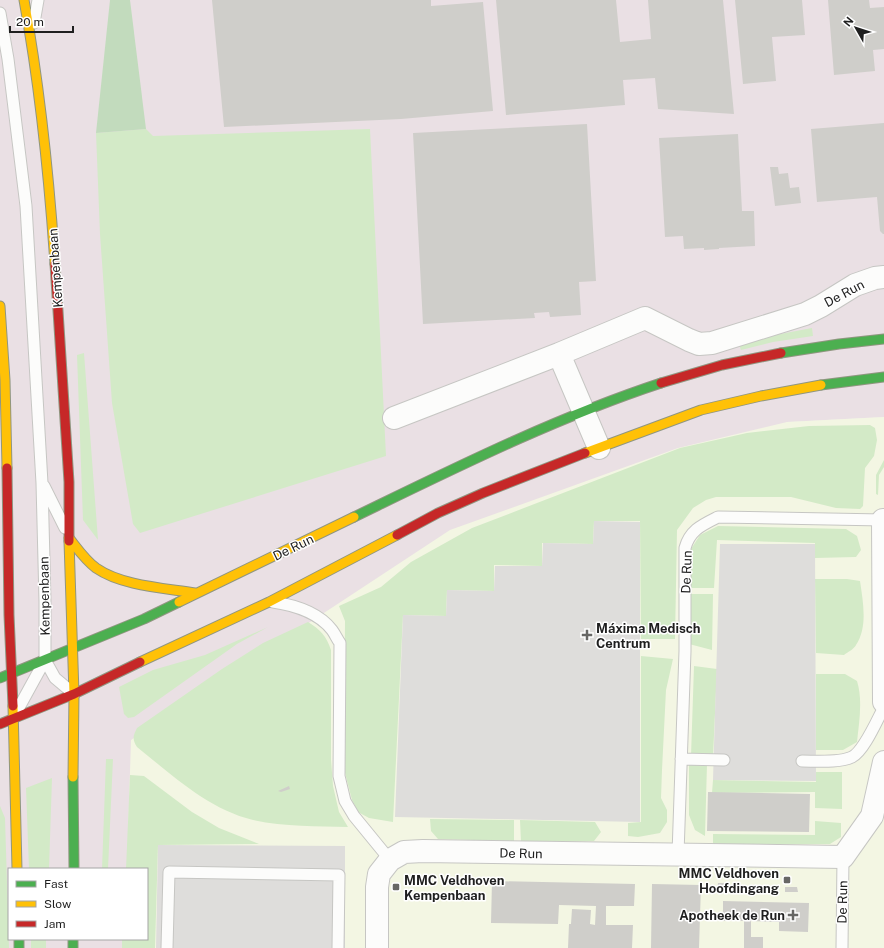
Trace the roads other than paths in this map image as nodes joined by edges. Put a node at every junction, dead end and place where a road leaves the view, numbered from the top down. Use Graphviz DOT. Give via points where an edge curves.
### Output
graph roads {
  1 [pos="24,0"];
  2 [pos="38,0"];
  3 [pos="0,13"];
  4 [pos="31,39"];
  5 [pos="884,277"];
  6 [pos="0,306"];
  7 [pos="884,339"];
  8 [pos="559,354"];
  9 [pos="884,377"];
  10 [pos="584,412"];
  11 [pos="394,418"];
  12 [pos="599,448"];
  13 [pos="42,483"];
  14 [pos="883,520"];
  15 [pos="69,538"];
  16 [pos="883,567"];
  17 [pos="195,593"];
  18 [pos="269,602"];
  19 [pos="72,649"];
  20 [pos="45,660"];
  21 [pos="12,673"];
  22 [pos="0,678"];
  23 [pos="74,694"];
  24 [pos="884,702"];
  25 [pos="884,707"];
  26 [pos="14,718"];
  27 [pos="0,724"];
  28 [pos="681,759"];
  29 [pos="724,760"];
  30 [pos="802,761"];
  31 [pos="884,762"];
  32 [pos="5,798"];
  33 [pos="16,814"];
  34 [pos="678,854"];
  35 [pos="843,857"];
  36 [pos="390,860"];
  37 [pos="17,868"];
  38 [pos="74,868"];
  39 [pos="167,948"];
  40 [pos="338,948"];
  41 [pos="377,948"];
  42 [pos="842,948"];
  1 -- 4 [label="main road, Kempenbaan"];
  2 -- 4 [label="lane"];
  3 -- 13 [label="lane, Kempenbaan" via="26,206"];
  4 -- 15 [label="main road, Kempenbaan" via="50,190 69,482"];
  5 -- 8 [label="street, De Run" via="855,285 805,314 712,343 699,344 644,318"];
  6 -- 21 [label="main road, Kempenbaan" via="5,380"];
  7 -- 10 [label="main road, De Run" via="823,346 708,369"];
  8 -- 10 [label="street"];
  8 -- 11 [label="street, De Run"];
  9 -- 12 [label="main road" via="776,393 701,410"];
  10 -- 12 [label="street"];
  10 -- 17 [label="main road, De Run" via="482,455"];
  12 -- 18 [label="main road" via="438,513"];
  13 -- 15 [label="lane, Kempenbaan"];
  13 -- 20 [label="lane, Kempenbaan"];
  14 -- 16 [label="street, De Run"];
  14 -- 28 [label="lane, De Run" via="718,517 699,527 688,539 685,548"];
  15 -- 17 [label="main road" via="95,567 105,573 129,582"];
  15 -- 19 [label="main road, Kempenbaan"];
  16 -- 24 [label="street, De Run"];
  17 -- 19 [label="main road, De Run"];
  18 -- 23 [label="main road"];
  18 -- 36 [label="lane" via="295,606 312,614 333,630 340,644 339,776 345,801 351,811"];
  19 -- 20 [label="main road, De Run"];
  19 -- 23 [label="main road, Kempenbaan"];
  20 -- 21 [label="main road, De Run"];
  20 -- 23 [label="lane, Kempenbaan" via="55,678"];
  20 -- 26 [label="lane, Kempenbaan"];
  21 -- 22 [label="main road, De Run"];
  21 -- 26 [label="main road, Kempenbaan"];
  23 -- 26 [label="main road"];
  23 -- 38 [label="main road, Kempenbaan"];
  25 -- 30 [label="lane" via="863,748 852,757 841,760"];
  26 -- 27 [label="main road"];
  26 -- 33 [label="main road, Kempenbaan"];
  28 -- 29 [label="lane"];
  28 -- 34 [label="lane, De Run"];
  31 -- 35 [label="street" via="872,816"];
  32 -- 33 [label="main road"];
  33 -- 37 [label="main road, Kempenbaan"];
  34 -- 35 [label="street, De Run"];
  34 -- 36 [label="street, De Run" via="423,851 404,852"];
  35 -- 42 [label="lane, De Run"];
  36 -- 41 [label="street" via="379,874 377,887"];
  39 -- 40 [label="lane" via="169,872 339,875"];
}
